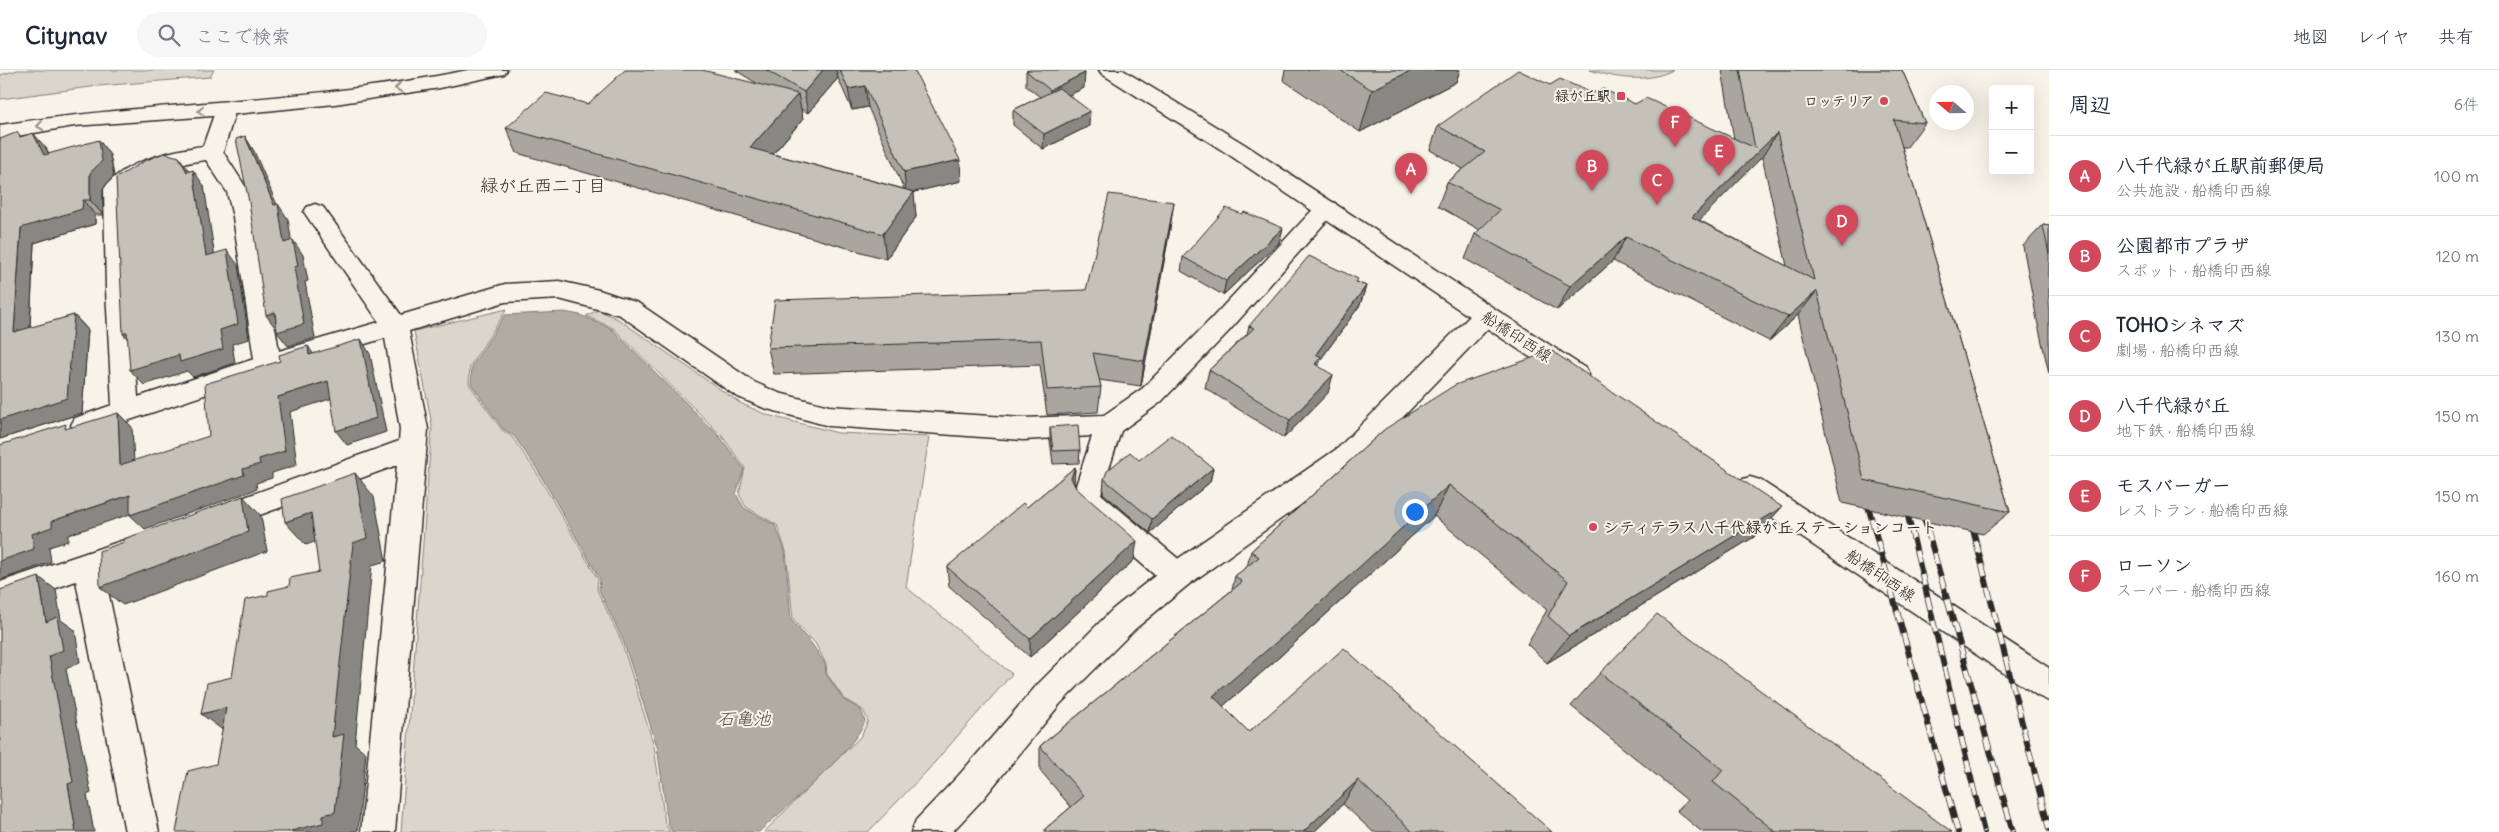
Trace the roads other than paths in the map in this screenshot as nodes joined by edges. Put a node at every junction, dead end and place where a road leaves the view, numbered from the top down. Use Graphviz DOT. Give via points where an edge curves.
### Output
graph roads {
  1 [pos="411,70"];
  2 [pos="497,70"];
  3 [pos="1109,70"];
  4 [pos="226,109"];
  5 [pos="0,113"];
  6 [pos="0,132"];
  7 [pos="212,152"];
  8 [pos="1327,208"];
  9 [pos="315,212"];
  10 [pos="1486,316"];
  11 [pos="395,325"];
  12 [pos="268,364"];
  13 [pos="1593,386"];
  14 [pos="126,412"];
  15 [pos="1109,425"];
  16 [pos="63,432"];
  17 [pos="412,448"];
  18 [pos="1734,478"];
  19 [pos="190,528"];
  20 [pos="153,542"];
  21 [pos="88,565"];
  22 [pos="1177,576"];
  23 [pos="0,595"];
  24 [pos="2049,686"];
  25 [pos="142,832"];
  26 [pos="378,832"];
  27 [pos="928,832"];
  1 -- 5 [label="street" via="276,89 123,99"];
  2 -- 4 [label="street, one-way" via="335,98"];
  3 -- 8 [label="street, 船橋印西線"];
  4 -- 6 [label="street, one-way" via="74,120"];
  4 -- 7 [label="street"];
  7 -- 12 [label="street" via="238,192"];
  7 -- 14 [label="street" via="159,162 133,175 115,189"];
  8 -- 10 [label="street, 船橋印西線"];
  8 -- 15 [label="street" via="1152,395"];
  9 -- 11 [label="street"];
  10 -- 13 [label="street, 船橋印西線"];
  10 -- 22 [label="street" via="1348,456"];
  11 -- 12 [label="street"];
  11 -- 15 [label="street" via="505,293 559,290 599,298 629,309 745,389 773,401 829,416 1023,429"];
  11 -- 17 [label="street" via="414,429"];
  12 -- 14 [label="street"];
  14 -- 16 [label="street"];
  15 -- 22 [label="street" via="1086,498"];
  17 -- 19 [label="street"];
  17 -- 26 [label="street"];
  18 -- 24 [label="street, 船橋印西線"];
  20 -- 21 [label="street"];
  21 -- 23 [label="street"];
  21 -- 25 [label="street"];
  22 -- 27 [label="street" via="1124,619 1049,694 971,787"];
}
